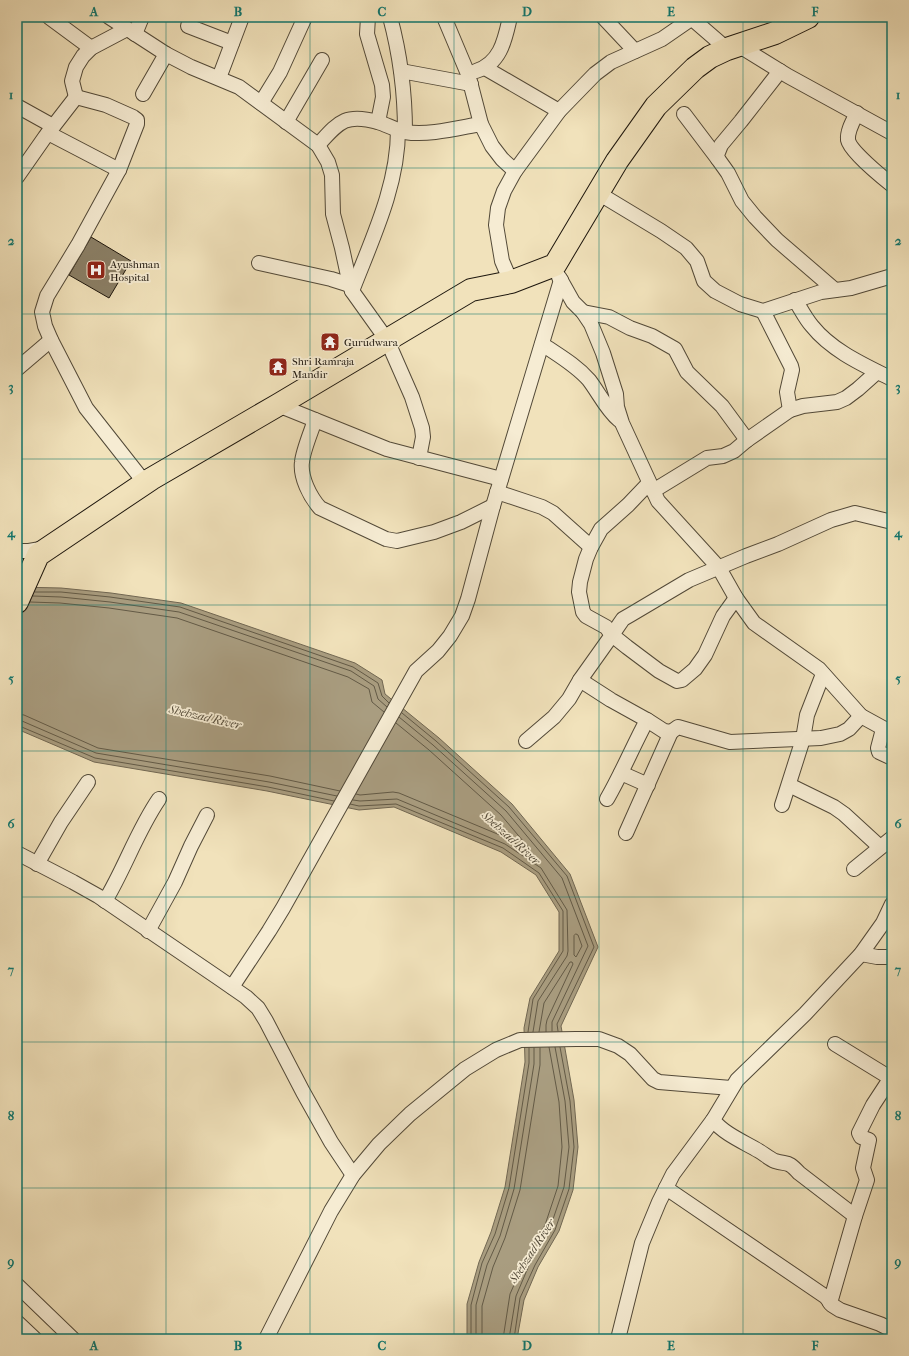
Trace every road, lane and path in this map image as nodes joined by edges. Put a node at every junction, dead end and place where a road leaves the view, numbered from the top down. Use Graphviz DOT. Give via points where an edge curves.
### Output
graph roads {
  1 [pos="49,17"];
  2 [pos="109,17"];
  3 [pos="142,17"];
  4 [pos="242,17"];
  5 [pos="305,17"];
  6 [pos="368,17"];
  7 [pos="390,17"];
  8 [pos="444,17"];
  9 [pos="510,17"];
  10 [pos="603,17"];
  11 [pos="808,17"];
  12 [pos="690,18"];
  13 [pos="705,23"];
  14 [pos="188,26"];
  15 [pos="131,32"];
  16 [pos="232,43"];
  17 [pos="733,47"];
  18 [pos="91,48"];
  19 [pos="635,51"];
  20 [pos="166,54"];
  21 [pos="322,60"];
  22 [pos="485,68"];
  23 [pos="401,71"];
  24 [pos="780,71"];
  25 [pos="219,78"];
  26 [pos="470,79"];
  27 [pos="143,94"];
  28 [pos="76,97"];
  29 [pos="261,103"];
  30 [pos="17,106"];
  31 [pos="559,111"];
  32 [pos="857,113"];
  33 [pos="684,114"];
  34 [pos="286,122"];
  35 [pos="378,122"];
  36 [pos="482,124"];
  37 [pos="51,129"];
  38 [pos="402,131"];
  39 [pos="892,133"];
  40 [pos="318,145"];
  41 [pos="718,159"];
  42 [pos="119,170"];
  43 [pos="515,171"];
  44 [pos="17,177"];
  45 [pos="892,185"];
  46 [pos="598,193"];
  47 [pos="259,263"];
  48 [pos="558,272"];
  49 [pos="892,276"];
  50 [pos="511,282"];
  51 [pos="351,288"];
  52 [pos="835,290"];
  53 [pos="795,300"];
  54 [pos="763,311"];
  55 [pos="583,312"];
  56 [pos="51,340"];
  57 [pos="387,340"];
  58 [pos="542,344"];
  59 [pos="17,369"];
  60 [pos="877,372"];
  61 [pos="892,379"];
  62 [pos="278,405"];
  63 [pos="790,410"];
  64 [pos="315,420"];
  65 [pos="622,423"];
  66 [pos="747,440"];
  67 [pos="419,458"];
  68 [pos="145,483"];
  69 [pos="499,486"];
  70 [pos="651,487"];
  71 [pos="493,506"];
  72 [pos="892,522"];
  73 [pos="591,547"];
  74 [pos="35,551"];
  75 [pos="719,568"];
  76 [pos="736,598"];
  77 [pos="17,602"];
  78 [pos="612,635"];
  79 [pos="823,674"];
  80 [pos="580,680"];
  81 [pos="861,716"];
  82 [pos="647,720"];
  83 [pos="888,731"];
  84 [pos="672,732"];
  85 [pos="803,739"];
  86 [pos="526,740"];
  87 [pos="892,758"];
  88 [pos="621,772"];
  89 [pos="88,782"];
  90 [pos="648,785"];
  91 [pos="789,785"];
  92 [pos="159,799"];
  93 [pos="607,799"];
  94 [pos="782,805"];
  95 [pos="207,815"];
  96 [pos="626,833"];
  97 [pos="892,838"];
  98 [pos="880,847"];
  99 [pos="17,853"];
  100 [pos="37,864"];
  101 [pos="854,869"];
  102 [pos="105,901"];
  103 [pos="892,904"];
  104 [pos="148,930"];
  105 [pos="861,954"];
  106 [pos="892,957"];
  107 [pos="232,987"];
  108 [pos="835,1044"];
  109 [pos="891,1078"];
  110 [pos="731,1088"];
  111 [pos="713,1120"];
  112 [pos="353,1175"];
  113 [pos="666,1188"];
  114 [pos="855,1216"];
  115 [pos="17,1285"];
  116 [pos="830,1303"];
  117 [pos="17,1322"];
  118 [pos="892,1330"];
  119 [pos="35,1339"];
  120 [pos="73,1339"];
  121 [pos="266,1339"];
  122 [pos="618,1339"];
  1 -- 18 [label="street"];
  2 -- 15 [label="street"];
  3 -- 15 [label="street"];
  4 -- 16 [label="street"];
  5 -- 29 [label="street" via="280,72"];
  6 -- 35 [label="street" via="367,34 382,85 383,97"];
  7 -- 23 [label="street"];
  8 -- 26 [label="street"];
  9 -- 22 [label="street" via="504,42 496,57"];
  10 -- 19 [label="street"];
  11 -- 17 [label="main road" via="775,33"];
  12 -- 13 [label="street"];
  12 -- 19 [label="street" via="662,39"];
  13 -- 17 [label="street"];
  14 -- 16 [label="street"];
  15 -- 18 [label="street"];
  15 -- 20 [label="street"];
  16 -- 25 [label="street"];
  17 -- 24 [label="street"];
  17 -- 46 [label="main road" via="710,57 695,68 656,106"];
  18 -- 28 [label="street" via="76,67 72,81"];
  19 -- 31 [label="street" via="611,62 595,74"];
  20 -- 25 [label="street"];
  20 -- 27 [label="street"];
  21 -- 34 [label="street"];
  22 -- 26 [label="street"];
  22 -- 31 [label="street"];
  23 -- 26 [label="street"];
  23 -- 38 [label="street" via="405,115"];
  24 -- 32 [label="street"];
  24 -- 41 [label="street" via="721,145"];
  25 -- 29 [label="street" via="239,87"];
  26 -- 36 [label="street"];
  28 -- 37 [label="street"];
  28 -- 42 [label="street" via="106,105 137,120"];
  29 -- 34 [label="street"];
  30 -- 37 [label="street"];
  31 -- 43 [label="street"];
  32 -- 39 [label="street"];
  32 -- 45 [label="street" via="849,129 848,140 853,150"];
  33 -- 41 [label="street"];
  34 -- 40 [label="street"];
  35 -- 38 [label="street"];
  35 -- 40 [label="street" via="354,118 346,120 336,126"];
  36 -- 38 [label="street" via="428,132"];
  36 -- 43 [label="street" via="492,146"];
  37 -- 42 [label="street"];
  37 -- 44 [label="street"];
  38 -- 51 [label="street" via="390,192"];
  40 -- 51 [label="street" via="332,175 332,214"];
  41 -- 52 [label="street" via="742,201 755,217 777,240"];
  42 -- 56 [label="street" via="47,296 42,312"];
  43 -- 50 [label="street" via="498,208 496,225 502,261"];
  46 -- 48 [label="main road"];
  46 -- 54 [label="street" via="686,248 697,261 704,281 715,290 740,304"];
  47 -- 51 [label="street" via="332,279"];
  48 -- 50 [label="main road"];
  48 -- 55 [label="street" via="573,302"];
  48 -- 58 [label="street"];
  49 -- 52 [label="street"];
  50 -- 57 [label="main road" via="471,290"];
  51 -- 57 [label="street"];
  52 -- 53 [label="street"];
  53 -- 54 [label="street"];
  53 -- 60 [label="street" via="811,326 825,341"];
  54 -- 63 [label="street" via="791,366 787,392"];
  55 -- 65 [label="street" via="603,353"];
  55 -- 66 [label="street" via="609,317 675,349 687,372 722,406"];
  56 -- 59 [label="street"];
  56 -- 68 [label="street" via="86,408"];
  57 -- 62 [label="main road"];
  57 -- 67 [label="street" via="412,397 422,428"];
  58 -- 65 [label="street" via="572,364"];
  58 -- 69 [label="street"];
  60 -- 61 [label="street"];
  60 -- 63 [label="street" via="858,389 837,402"];
  62 -- 64 [label="street"];
  62 -- 68 [label="main road"];
  63 -- 66 [label="street"];
  64 -- 67 [label="street" via="387,449"];
  64 -- 71 [label="street" via="302,463 303,478 320,508 386,539 397,541 434,532"];
  65 -- 70 [label="street"];
  66 -- 70 [label="street" via="734,451 707,458"];
  67 -- 69 [label="street"];
  68 -- 74 [label="main road"];
  69 -- 71 [label="street"];
  69 -- 73 [label="street" via="552,513"];
  70 -- 73 [label="street" via="602,529"];
  70 -- 75 [label="street" via="658,500"];
  71 -- 107 [label="street" via="462,616 438,651 416,671 270,931"];
  72 -- 75 [label="street" via="855,513 831,520"];
  73 -- 78 [label="street" via="580,582 582,612 606,627"];
  74 -- 77 [label="main road"];
  75 -- 76 [label="street"];
  75 -- 78 [label="street" via="689,580 630,614 623,619"];
  76 -- 78 [label="street" via="705,655 695,669 682,680 677,681 659,671"];
  76 -- 79 [label="street" via="754,623"];
  78 -- 80 [label="street"];
  79 -- 81 [label="street"];
  79 -- 85 [label="street" via="807,715"];
  80 -- 82 [label="street"];
  80 -- 86 [label="street" via="554,717"];
  81 -- 83 [label="street"];
  81 -- 85 [label="street" via="849,729 840,734"];
  82 -- 84 [label="street" via="664,731"];
  82 -- 88 [label="street"];
  83 -- 87 [label="street" via="878,748 879,752"];
  84 -- 85 [label="street" via="678,727 730,742"];
  84 -- 90 [label="street"];
  85 -- 91 [label="street"];
  88 -- 90 [label="street"];
  88 -- 93 [label="street"];
  89 -- 100 [label="street"];
  90 -- 96 [label="street"];
  91 -- 94 [label="street"];
  91 -- 98 [label="street" via="834,807"];
  92 -- 102 [label="street"];
  95 -- 104 [label="street" via="175,882"];
  97 -- 98 [label="street"];
  98 -- 101 [label="street"];
  99 -- 100 [label="street"];
  100 -- 102 [label="street"];
  102 -- 104 [label="street"];
  103 -- 105 [label="street" via="883,923"];
  104 -- 107 [label="street"];
  105 -- 106 [label="street"];
  105 -- 110 [label="street"];
  107 -- 112 [label="street" via="258,1008 306,1098"];
  108 -- 109 [label="street"];
  109 -- 114 [label="street" via="873,1104 859,1133 861,1137 869,1140 863,1168 867,1180"];
  110 -- 111 [label="street"];
  110 -- 112 [label="street" via="659,1082 653,1079 630,1054 618,1046 598,1040 520,1040 496,1050 465,1069 410,1114 379,1144"];
  111 -- 113 [label="street" via="673,1174"];
  111 -- 114 [label="street" via="722,1129 752,1147 775,1160 792,1165"];
  112 -- 121 [label="street"];
  113 -- 116 [label="street" via="826,1297"];
  113 -- 122 [label="street" via="642,1243"];
  114 -- 116 [label="street"];
  115 -- 120 [label="street"];
  116 -- 118 [label="street" via="840,1310"];
  117 -- 119 [label="street"];
}
